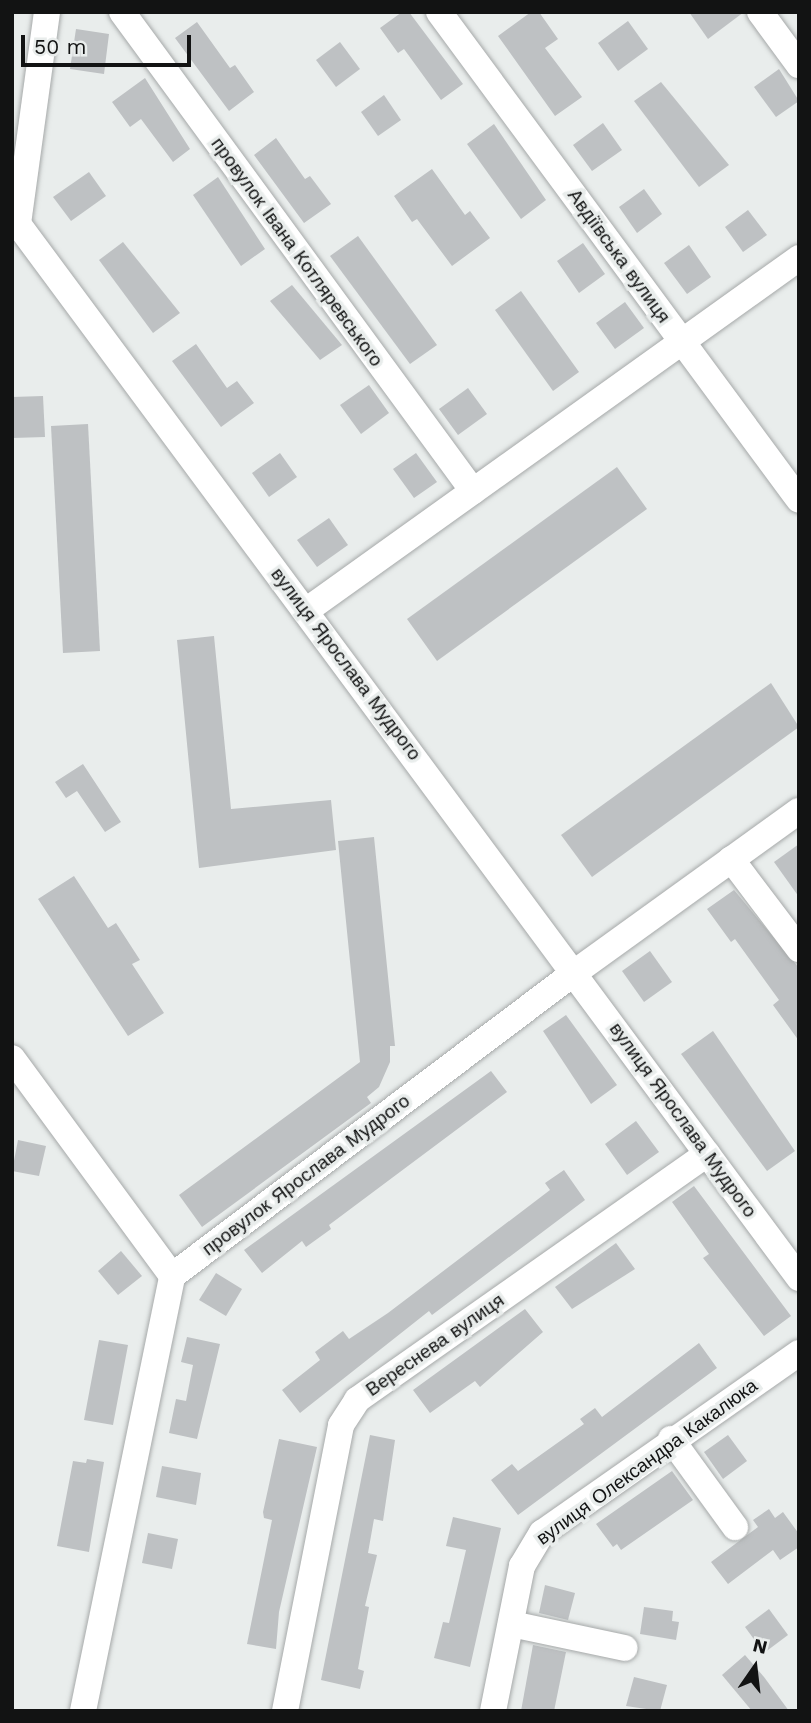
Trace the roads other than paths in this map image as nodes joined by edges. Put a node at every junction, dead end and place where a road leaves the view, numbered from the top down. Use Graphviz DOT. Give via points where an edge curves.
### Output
graph roads {
  1 [pos="47,12"];
  2 [pos="122,12"];
  3 [pos="439,12"];
  4 [pos="760,12"];
  5 [pos="799,65"];
  6 [pos="15,223"];
  7 [pos="799,258"];
  8 [pos="682,342"];
  9 [pos="473,491"];
  10 [pos="799,500"];
  11 [pos="307,610"];
  12 [pos="799,811"];
  13 [pos="732,859"];
  14 [pos="799,949"];
  15 [pos="575,973"];
  16 [pos="12,1058"];
  17 [pos="708,1154"];
  18 [pos="172,1276"];
  19 [pos="799,1278"];
  20 [pos="799,1353"];
  21 [pos="671,1439"];
  22 [pos="735,1527"];
  23 [pos="511,1624"];
  24 [pos="625,1648"];
  25 [pos="83,1711"];
  26 [pos="285,1711"];
  27 [pos="492,1711"];
  1 -- 6 [label="street, вулиця Ярослава Мудрого"];
  2 -- 9 [label="street, провулок Івана Котляревського"];
  3 -- 8 [label="street, Авдіївська вулиця"];
  4 -- 5 [label="street"];
  6 -- 11 [label="street, вулиця Ярослава Мудрого"];
  7 -- 8 [label="street"];
  8 -- 9 [label="street"];
  8 -- 10 [label="street, Авдіївська вулиця"];
  9 -- 11 [label="street"];
  11 -- 15 [label="street, вулиця Ярослава Мудрого"];
  12 -- 13 [label="street, провулок Ярослава Мудрого"];
  13 -- 14 [label="street"];
  13 -- 15 [label="street, провулок Ярослава Мудрого"];
  15 -- 17 [label="street, вулиця Ярослава Мудрого"];
  15 -- 18 [label="street, провулок Ярослава Мудрого"];
  16 -- 18 [label="street"];
  17 -- 19 [label="street, вулиця Ярослава Мудрого"];
  17 -- 26 [label="street, Вереснева вулиця" via="357,1400 341,1425"];
  18 -- 25 [label="street"];
  20 -- 21 [label="street, вулиця Олександра Какалюка"];
  21 -- 22 [label="street"];
  21 -- 23 [label="street, вулиця Олександра Какалюка" via="542,1533 522,1566"];
  23 -- 24 [label="street"];
  23 -- 27 [label="street, вулиця Олександра Какалюка"];
}
